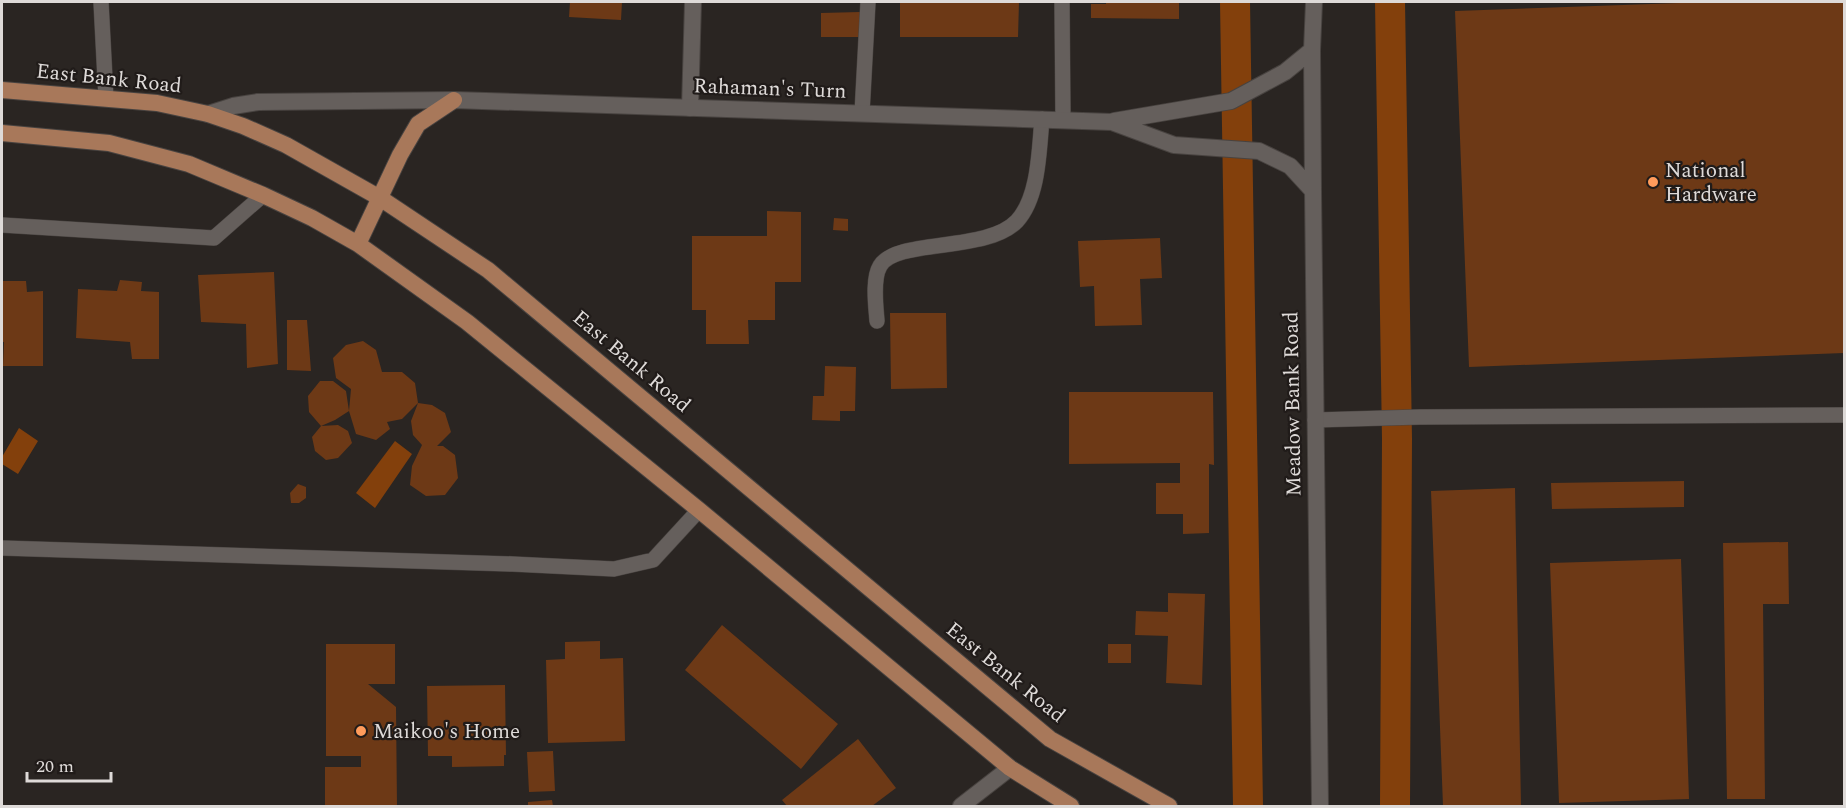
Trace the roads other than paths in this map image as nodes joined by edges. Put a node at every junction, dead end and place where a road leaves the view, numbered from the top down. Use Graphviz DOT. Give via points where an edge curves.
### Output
graph roads {
  1 [pos="101,2"];
  2 [pos="693,2"];
  3 [pos="868,2"];
  4 [pos="1062,2"];
  5 [pos="1314,2"];
  6 [pos="1312,50"];
  7 [pos="2,90"];
  8 [pos="106,98"];
  9 [pos="454,100"];
  10 [pos="690,108"];
  11 [pos="862,113"];
  12 [pos="208,114"];
  13 [pos="1042,119"];
  14 [pos="1063,120"];
  15 [pos="1112,122"];
  16 [pos="2,133"];
  17 [pos="1313,191"];
  18 [pos="263,195"];
  19 [pos="380,198"];
  20 [pos="2,225"];
  21 [pos="358,244"];
  22 [pos="877,321"];
  23 [pos="1845,415"];
  24 [pos="1315,420"];
  25 [pos="699,510"];
  26 [pos="2,548"];
  27 [pos="1010,768"];
  28 [pos="961,807"];
  29 [pos="1071,807"];
  30 [pos="1170,807"];
  31 [pos="1320,807"];
  1 -- 8 [label="lane"];
  2 -- 10 [label="main road"];
  3 -- 11 [label="lane"];
  4 -- 14 [label="lane"];
  5 -- 6 [label="main road, Meadow Bank Road"];
  6 -- 15 [label="main road" via="1285,72 1231,101"];
  6 -- 17 [label="main road, Meadow Bank Road"];
  7 -- 8 [label="main road, East Bank Road"];
  8 -- 12 [label="main road, East Bank Road"];
  9 -- 10 [label="main road, Rahaman's Turn"];
  9 -- 12 [label="main road, Rahaman's Turn" via="258,102"];
  9 -- 19 [label="main road" via="418,124"];
  10 -- 11 [label="main road, Rahaman's Turn"];
  11 -- 13 [label="main road, Rahaman's Turn"];
  12 -- 19 [label="main road, East Bank Road" via="286,144"];
  13 -- 14 [label="main road, Rahaman's Turn"];
  13 -- 22 [label="lane" via="1036,175 1028,204 1017,221 999,233 957,245 892,255 880,266 874,290"];
  14 -- 15 [label="main road, Rahaman's Turn"];
  15 -- 17 [label="main road, Rahaman's Turn" via="1173,145 1259,151 1290,166"];
  16 -- 18 [label="main road" via="109,143 189,164"];
  17 -- 24 [label="main road, Meadow Bank Road"];
  18 -- 20 [label="lane" via="214,238"];
  18 -- 21 [label="main road"];
  19 -- 21 [label="main road"];
  19 -- 30 [label="main road, East Bank Road" via="488,270 1050,739"];
  21 -- 25 [label="main road" via="467,322"];
  23 -- 24 [label="lane"];
  24 -- 31 [label="main road, Meadow Bank Road"];
  25 -- 26 [label="lane" via="653,560 614,569"];
  25 -- 27 [label="main road"];
  27 -- 28 [label="main road"];
  27 -- 29 [label="main road"];
}
